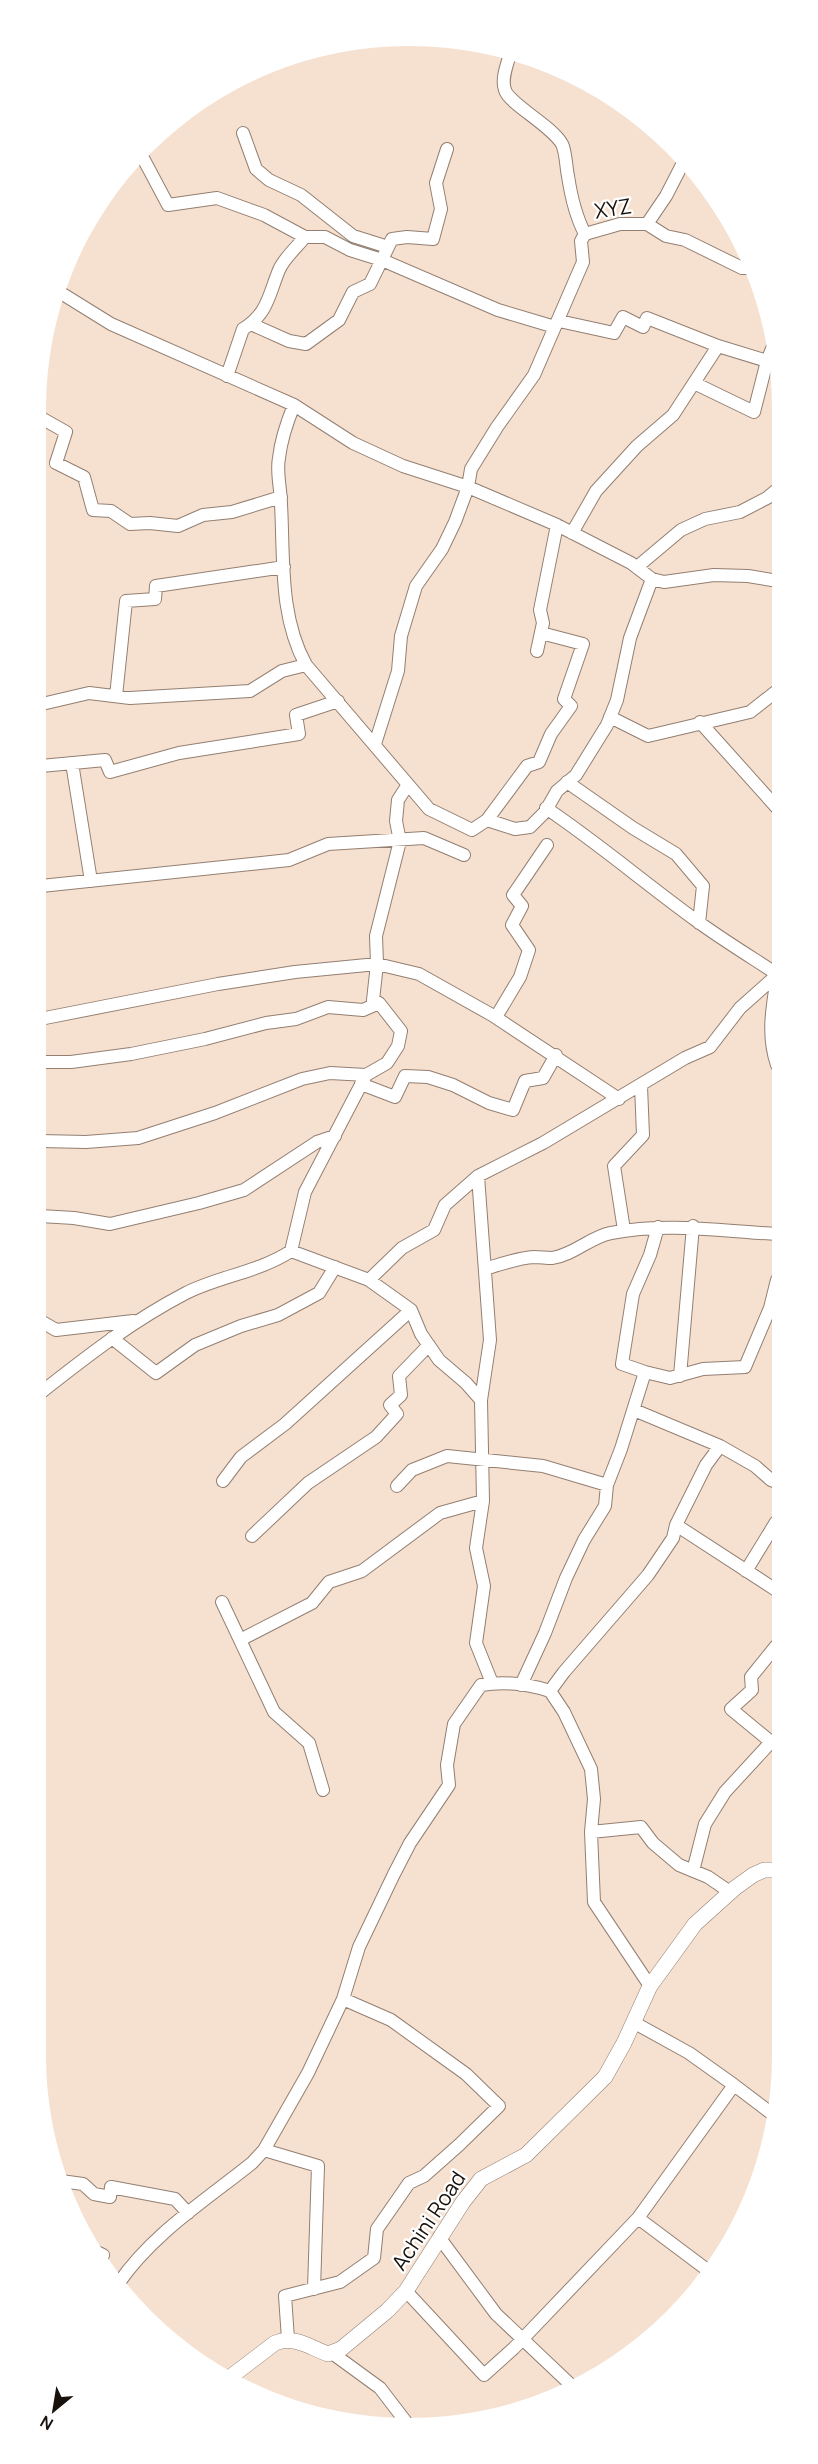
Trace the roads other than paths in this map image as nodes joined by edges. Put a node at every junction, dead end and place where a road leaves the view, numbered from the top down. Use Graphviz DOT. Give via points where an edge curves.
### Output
graph roads {
  1 [pos="508,61"];
  2 [pos="243,133"];
  3 [pos="447,149"];
  4 [pos="145,161"];
  5 [pos="681,169"];
  6 [pos="647,224"];
  7 [pos="585,234"];
  8 [pos="305,237"];
  9 [pos="388,247"];
  10 [pos="382,260"];
  11 [pos="743,268"];
  12 [pos="65,295"];
  13 [pos="251,324"];
  14 [pos="557,324"];
  15 [pos="718,346"];
  16 [pos="768,361"];
  17 [pos="769,372"];
  18 [pos="227,376"];
  19 [pos="694,383"];
  20 [pos="294,405"];
  21 [pos="46,421"];
  22 [pos="468,487"];
  23 [pos="772,493"];
  24 [pos="281,497"];
  25 [pos="557,525"];
  26 [pos="572,533"];
  27 [pos="284,567"];
  28 [pos="637,567"];
  29 [pos="652,579"];
  30 [pos="772,580"];
  31 [pos="541,633"];
  32 [pos="537,651"];
  33 [pos="306,665"];
  34 [pos="772,695"];
  35 [pos="116,696"];
  36 [pos="338,701"];
  37 [pos="46,703"];
  38 [pos="610,717"];
  39 [pos="700,722"];
  40 [pos="375,744"];
  41 [pos="72,763"];
  42 [pos="46,766"];
  43 [pos="567,782"];
  44 [pos="407,786"];
  45 [pos="772,802"];
  46 [pos="546,807"];
  47 [pos="487,820"];
  48 [pos="400,840"];
  49 [pos="547,845"];
  50 [pos="464,855"];
  51 [pos="90,881"];
  52 [pos="46,885"];
  53 [pos="699,922"];
  54 [pos="377,964"];
  55 [pos="772,973"];
  56 [pos="772,980"];
  57 [pos="379,1003"];
  58 [pos="496,1017"];
  59 [pos="46,1018"];
  60 [pos="556,1055"];
  61 [pos="46,1062"];
  62 [pos="364,1080"];
  63 [pos="641,1086"];
  64 [pos="619,1099"];
  65 [pos="335,1136"];
  66 [pos="46,1141"];
  67 [pos="478,1176"];
  68 [pos="46,1216"];
  69 [pos="693,1226"];
  70 [pos="658,1227"];
  71 [pos="624,1230"];
  72 [pos="772,1234"];
  73 [pos="291,1251"];
  74 [pos="335,1267"];
  75 [pos="485,1269"];
  76 [pos="369,1280"];
  77 [pos="772,1300"];
  78 [pos="411,1310"];
  79 [pos="137,1321"];
  80 [pos="46,1324"];
  81 [pos="112,1338"];
  82 [pos="429,1345"];
  83 [pos="645,1372"];
  84 [pos="680,1376"];
  85 [pos="46,1389"];
  86 [pos="481,1400"];
  87 [pos="634,1410"];
  88 [pos="720,1446"];
  89 [pos="483,1458"];
  90 [pos="772,1480"];
  91 [pos="223,1481"];
  92 [pos="607,1485"];
  93 [pos="397,1486"];
  94 [pos="483,1501"];
  95 [pos="676,1525"];
  96 [pos="772,1529"];
  97 [pos="252,1536"];
  98 [pos="746,1571"];
  99 [pos="772,1587"];
  100 [pos="222,1602"];
  101 [pos="240,1640"];
  102 [pos="772,1651"];
  103 [pos="492,1683"];
  104 [pos="521,1685"];
  105 [pos="550,1691"];
  106 [pos="323,1790"];
  107 [pos="591,1832"];
  108 [pos="772,1870"];
  109 [pos="693,1871"];
  110 [pos="730,1892"];
  111 [pos="650,1986"];
  112 [pos="343,1999"];
  113 [pos="633,2022"];
  114 [pos="734,2085"];
  115 [pos="767,2110"];
  116 [pos="264,2150"];
  117 [pos="70,2182"];
  118 [pos="188,2214"];
  119 [pos="638,2218"];
  120 [pos="440,2237"];
  121 [pos="703,2267"];
  122 [pos="122,2278"];
  123 [pos="314,2289"];
  124 [pos="406,2291"];
  125 [pos="524,2338"];
  126 [pos="288,2339"];
  127 [pos="332,2353"];
  128 [pos="236,2373"];
  129 [pos="567,2381"];
  130 [pos="403,2418"];
  1 -- 7 [label="street" via="505,91 510,99 541,120 562,145"];
  2 -- 9 [label="street" via="256,169 269,180 301,195 353,236"];
  3 -- 9 [label="street" via="436,183 441,209 433,239 392,239"];
  4 -- 8 [label="street" via="168,205 217,198 264,215"];
  5 -- 6 [label="street, XYZ"];
  6 -- 7 [label="street, XYZ" via="620,224"];
  6 -- 11 [label="street"];
  7 -- 14 [label="street" via="581,241 583,262"];
  8 -- 10 [label="street" via="325,237"];
  8 -- 13 [label="street" via="280,268 273,292"];
  9 -- 10 [label="street"];
  10 -- 13 [label="street" via="370,284 353,292 339,320 306,345"];
  10 -- 14 [label="street" via="498,310"];
  12 -- 18 [label="street" via="111,324"];
  13 -- 18 [label="street" via="243,328"];
  14 -- 15 [label="street" via="614,333 624,317 643,327 647,318"];
  14 -- 22 [label="street" via="534,375 471,469"];
  15 -- 16 [label="street"];
  15 -- 19 [label="street"];
  17 -- 19 [label="street" via="754,412"];
  18 -- 20 [label="street"];
  19 -- 26 [label="street" via="673,415 637,446 596,491"];
  20 -- 22 [label="street" via="353,443 403,466"];
  20 -- 24 [label="street" via="278,460"];
  21 -- 24 [label="street" via="66,432 56,463 84,477 93,510 111,511 130,524 178,526 203,515 232,512"];
  22 -- 25 [label="street"];
  22 -- 40 [label="street" via="442,549 416,586 401,636 398,671"];
  23 -- 28 [label="street" via="740,512 705,519 681,530"];
  24 -- 27 [label="street"];
  25 -- 26 [label="street"];
  25 -- 31 [label="street" via="540,610"];
  26 -- 28 [label="street"];
  27 -- 33 [label="street" via="289,626"];
  27 -- 35 [label="street" via="156,586 155,599 126,601"];
  28 -- 29 [label="street"];
  29 -- 30 [label="street" via="664,582 714,575"];
  29 -- 38 [label="street" via="630,638"];
  31 -- 32 [label="street"];
  31 -- 47 [label="street" via="583,644 564,699 570,706 551,734 539,762 527,766"];
  33 -- 35 [label="street" via="282,671 250,691"];
  33 -- 36 [label="street"];
  34 -- 39 [label="street" via="750,712"];
  35 -- 37 [label="street" via="89,693"];
  36 -- 40 [label="street"];
  36 -- 41 [label="street" via="296,715 299,734 179,753 110,772 105,760"];
  38 -- 39 [label="street" via="648,736"];
  38 -- 43 [label="street" via="576,775"];
  39 -- 45 [label="street"];
  40 -- 44 [label="street"];
  41 -- 42 [label="street"];
  41 -- 51 [label="street"];
  43 -- 46 [label="street"];
  43 -- 53 [label="street" via="676,854 703,886"];
  44 -- 47 [label="street" via="429,809 472,830"];
  44 -- 48 [label="street" via="398,800 396,821"];
  46 -- 47 [label="street" via="530,827 514,829"];
  46 -- 53 [label="street"];
  48 -- 50 [label="street" via="424,838"];
  48 -- 51 [label="street" via="328,844 290,860"];
  48 -- 54 [label="street" via="376,936"];
  49 -- 58 [label="street" via="513,896 522,906 512,925 529,950 520,977"];
  51 -- 52 [label="street"];
  53 -- 55 [label="street"];
  54 -- 57 [label="street" via="373,1000"];
  54 -- 58 [label="street" via="419,974"];
  54 -- 59 [label="street" via="218,984"];
  56 -- 63 [label="street" via="740,1008 710,1047"];
  57 -- 61 [label="street" via="363,1010 328,1007 296,1019 130,1054"];
  57 -- 62 [label="street" via="401,1031 398,1046 387,1063"];
  58 -- 60 [label="street"];
  60 -- 62 [label="street" via="543,1078 525,1081 513,1110 428,1077 405,1076 395,1097"];
  60 -- 64 [label="street"];
  62 -- 65 [label="street"];
  62 -- 66 [label="street" via="330,1073 302,1079 138,1138"];
  63 -- 64 [label="street"];
  63 -- 71 [label="street" via="643,1135 614,1166"];
  64 -- 67 [label="street"];
  65 -- 68 [label="street" via="316,1142 244,1190 199,1203 110,1224"];
  65 -- 73 [label="street" via="305,1192"];
  67 -- 75 [label="street"];
  67 -- 76 [label="street" via="445,1205 434,1230 402,1248"];
  69 -- 70 [label="street"];
  69 -- 72 [label="street"];
  69 -- 84 [label="street"];
  70 -- 71 [label="street"];
  70 -- 83 [label="street" via="633,1293 622,1364"];
  71 -- 75 [label="street" via="599,1235 552,1258 525,1258"];
  73 -- 74 [label="street"];
  73 -- 79 [label="street" via="273,1263 188,1292"];
  74 -- 76 [label="street"];
  74 -- 81 [label="street" via="319,1293 278,1315 195,1345 156,1373"];
  75 -- 86 [label="street" via="490,1340"];
  76 -- 78 [label="street"];
  77 -- 84 [label="street" via="745,1367 703,1369"];
  78 -- 82 [label="street"];
  78 -- 91 [label="street" via="285,1424 240,1457"];
  79 -- 80 [label="street" via="56,1330"];
  79 -- 81 [label="street"];
  81 -- 85 [label="street"];
  82 -- 86 [label="street" via="439,1360"];
  82 -- 97 [label="street" via="399,1376 401,1395 390,1405 397,1414 376,1437 308,1483"];
  83 -- 84 [label="street" via="670,1378"];
  83 -- 87 [label="street"];
  86 -- 89 [label="street"];
  87 -- 88 [label="street"];
  87 -- 92 [label="street"];
  88 -- 90 [label="street"];
  88 -- 95 [label="street"];
  89 -- 92 [label="street" via="543,1466"];
  89 -- 93 [label="street" via="447,1456 412,1470"];
  89 -- 94 [label="street"];
  92 -- 104 [label="street" via="605,1506 566,1578"];
  94 -- 101 [label="street" via="440,1513 362,1571 329,1582 312,1603"];
  94 -- 103 [label="street" via="476,1548 484,1586 476,1643"];
  95 -- 98 [label="street"];
  95 -- 105 [label="street" via="673,1538 648,1575"];
  96 -- 98 [label="street"];
  98 -- 99 [label="street"];
  100 -- 101 [label="street"];
  101 -- 106 [label="street" via="274,1712 309,1743"];
  102 -- 109 [label="street" via="751,1677 752,1690 731,1709 771,1742 725,1792 705,1824"];
  103 -- 104 [label="street"];
  103 -- 112 [label="street" via="481,1685 454,1724 448,1785 394,1874 359,1947"];
  104 -- 105 [label="street"];
  105 -- 107 [label="street" via="591,1769"];
  107 -- 109 [label="street" via="641,1827 679,1865"];
  107 -- 111 [label="street" via="594,1902"];
  108 -- 110 [label="main road, Achini Road" via="753,1875"];
  109 -- 110 [label="street"];
  110 -- 111 [label="main road, Achini Road" via="695,1924"];
  111 -- 113 [label="main road, Achini Road"];
  112 -- 116 [label="street" via="308,2073"];
  112 -- 123 [label="street" via="391,2020 466,2074 499,2106 424,2176 409,2184 377,2229 374,2258 340,2282"];
  113 -- 114 [label="street" via="689,2053"];
  113 -- 120 [label="main road, Achini Road" via="605,2077 526,2155 481,2179"];
  114 -- 115 [label="street"];
  114 -- 119 [label="street"];
  116 -- 118 [label="street"];
  116 -- 123 [label="street" via="318,2166"];
  117 -- 118 [label="street" via="110,2197 111,2187 175,2199"];
  118 -- 122 [label="street" via="166,2231"];
  119 -- 121 [label="street"];
  119 -- 125 [label="street"];
  120 -- 124 [label="main road, Achini Road"];
  120 -- 125 [label="street" via="496,2314"];
  123 -- 126 [label="street" via="285,2296"];
  124 -- 125 [label="street" via="484,2375"];
  124 -- 127 [label="main road, Achini Road" via="357,2336"];
  125 -- 129 [label="street"];
  126 -- 127 [label="main road"];
  126 -- 128 [label="main road" via="275,2343"];
  127 -- 130 [label="street" via="380,2388"];
}
